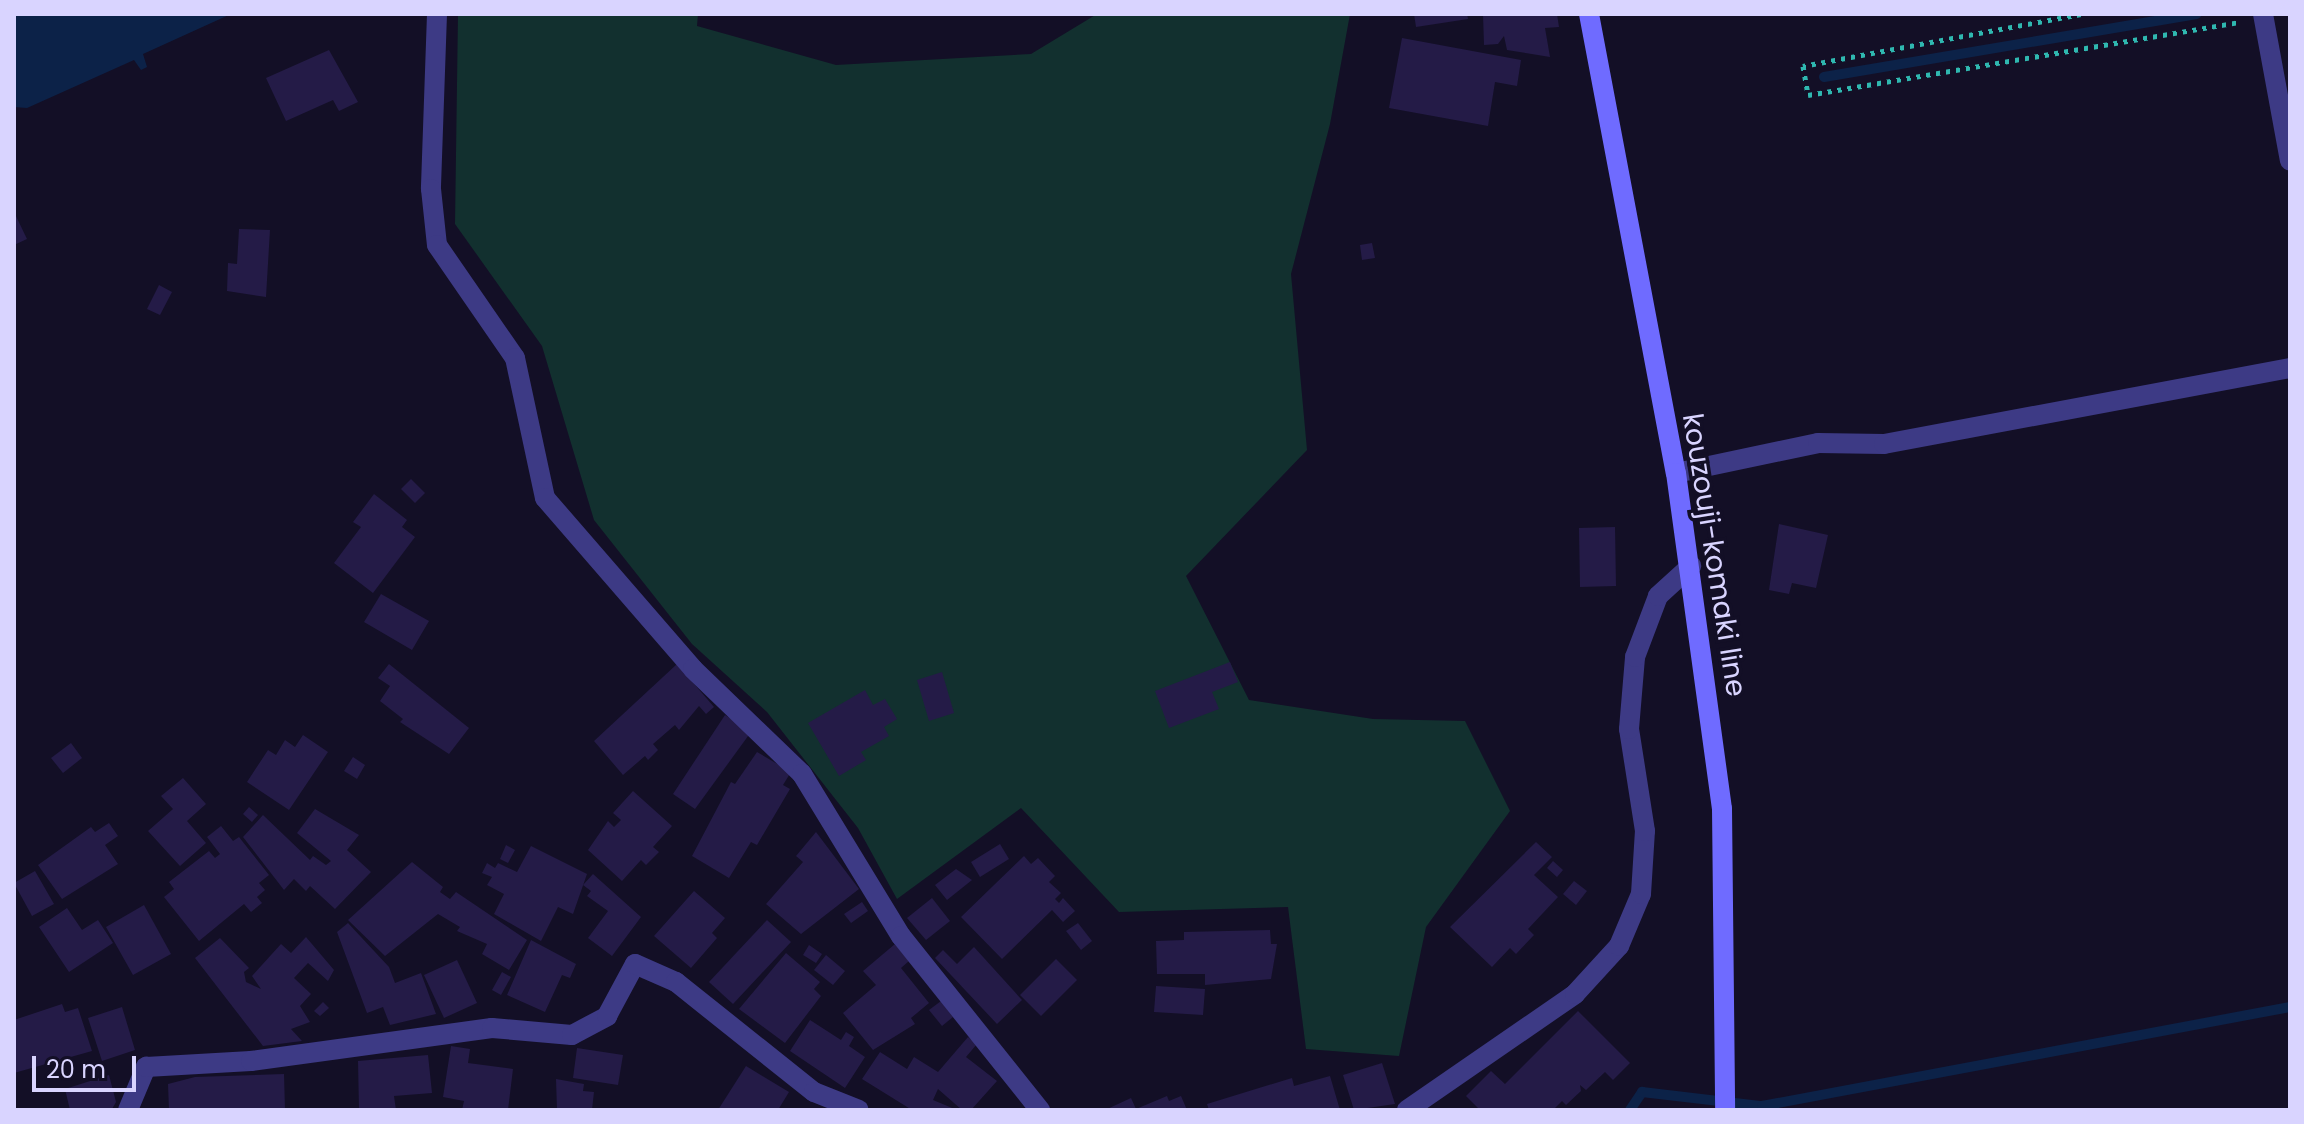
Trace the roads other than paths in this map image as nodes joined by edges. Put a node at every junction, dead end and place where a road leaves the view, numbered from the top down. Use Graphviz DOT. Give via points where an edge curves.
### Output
graph roads {
  1 [pos="437,14"];
  2 [pos="1589,14"];
  3 [pos="2263,16"];
  4 [pos="2290,161"];
  5 [pos="2290,368"];
  6 [pos="1676,473"];
  7 [pos="1691,566"];
  8 [pos="128,1110"];
  9 [pos="859,1110"];
  10 [pos="1040,1110"];
  11 [pos="1407,1110"];
  12 [pos="1725,1110"];
  1 -- 10 [label="street" via="431,189 437,245 515,358 545,498 683,657 802,774 901,936"];
  2 -- 6 [label="main road, kouzouji-komaki line"];
  3 -- 4 [label="street"];
  5 -- 6 [label="street" via="1884,444 1818,443"];
  6 -- 7 [label="main road, kouzouji-komaki line"];
  7 -- 11 [label="street" via="1658,596 1635,657 1629,729 1645,831 1641,894 1619,946 1575,994"];
  7 -- 12 [label="main road, kouzouji-komaki line" via="1722,809"];
  8 -- 9 [label="street" via="146,1067 251,1061 492,1028 572,1035 607,1016 635,964 676,982 814,1092"];
}
